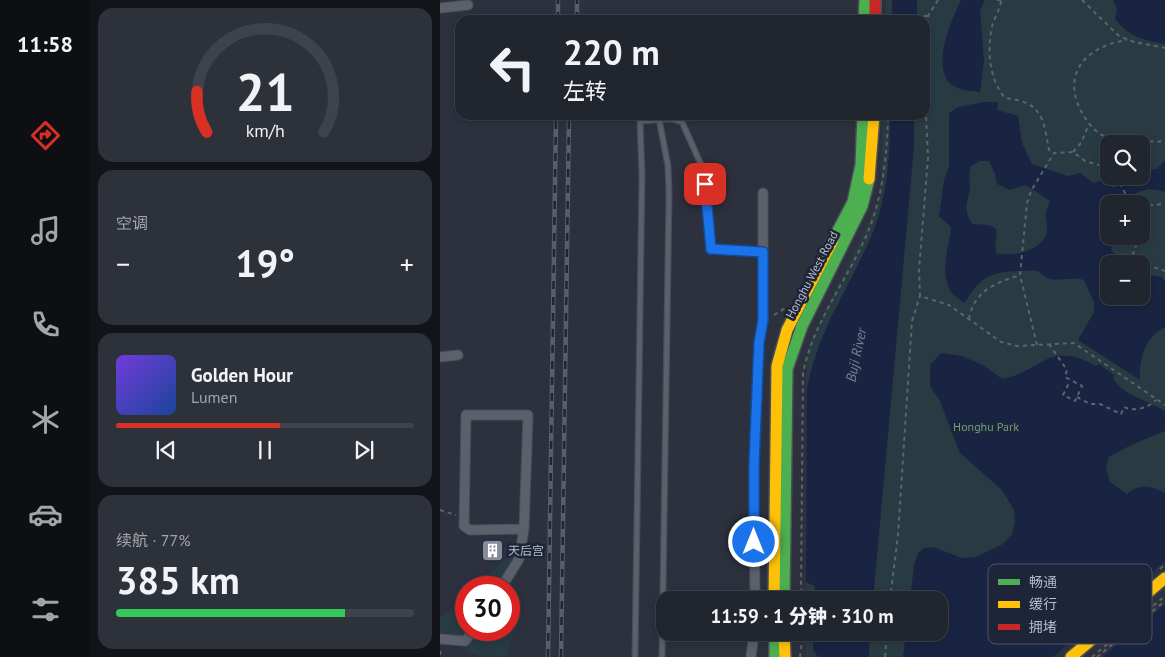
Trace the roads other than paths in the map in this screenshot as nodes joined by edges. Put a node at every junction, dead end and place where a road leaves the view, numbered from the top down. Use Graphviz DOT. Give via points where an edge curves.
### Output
graph roads {
  1 [pos="865,0"];
  2 [pos="876,0"];
  3 [pos="468,6"];
  4 [pos="440,8"];
  5 [pos="864,15"];
  6 [pos="875,15"];
  7 [pos="650,120"];
  8 [pos="659,120"];
  9 [pos="677,120"];
  10 [pos="863,120"];
  11 [pos="874,120"];
  12 [pos="763,192"];
  13 [pos="763,252"];
  14 [pos="458,355"];
  15 [pos="440,357"];
  16 [pos="524,528"];
  17 [pos="508,576"];
  18 [pos="1165,578"];
  19 [pos="1152,589"];
  20 [pos="1165,589"];
  21 [pos="755,591"];
  22 [pos="774,591"];
  23 [pos="784,591"];
  24 [pos="1152,600"];
  25 [pos="440,639"];
  26 [pos="455,640"];
  27 [pos="753,641"];
  28 [pos="774,641"];
  29 [pos="784,641"];
  30 [pos="1086,644"];
  31 [pos="1099,644"];
  32 [pos="635,657"];
  33 [pos="662,657"];
  34 [pos="751,657"];
  35 [pos="775,657"];
  36 [pos="785,657"];
  37 [pos="1071,657"];
  38 [pos="1083,657"];
  1 -- 5 [label="main road"];
  2 -- 6 [label="main road"];
  3 -- 4 [label="street"];
  7 -- 32 [label="lane" via="640,121 642,175"];
  8 -- 33 [label="lane" via="668,166 669,195"];
  9 -- 13 [label="lane" via="682,122 703,169 711,249"];
  10 -- 22 [label="main road, Honghu West Road" via="860,165 853,202 787,330 778,366"];
  11 -- 23 [label="main road, Honghu West Road" via="872,160 863,205 843,248 805,314 787,369"];
  12 -- 13 [label="street"];
  13 -- 21 [label="street" via="763,320 759,343 754,465"];
  14 -- 15 [label="street"];
  16 -- 16 [label="street" via="528,415 466,415 464,526 470,530"];
  16 -- 17 [label="street" via="519,559"];
  18 -- 19 [label="main road"];
  20 -- 24 [label="main road"];
  25 -- 26 [label="street"];
  27 -- 34 [label="street"];
  28 -- 35 [label="main road"];
  29 -- 36 [label="main road"];
  30 -- 37 [label="main road"];
  31 -- 38 [label="main road"];
}
